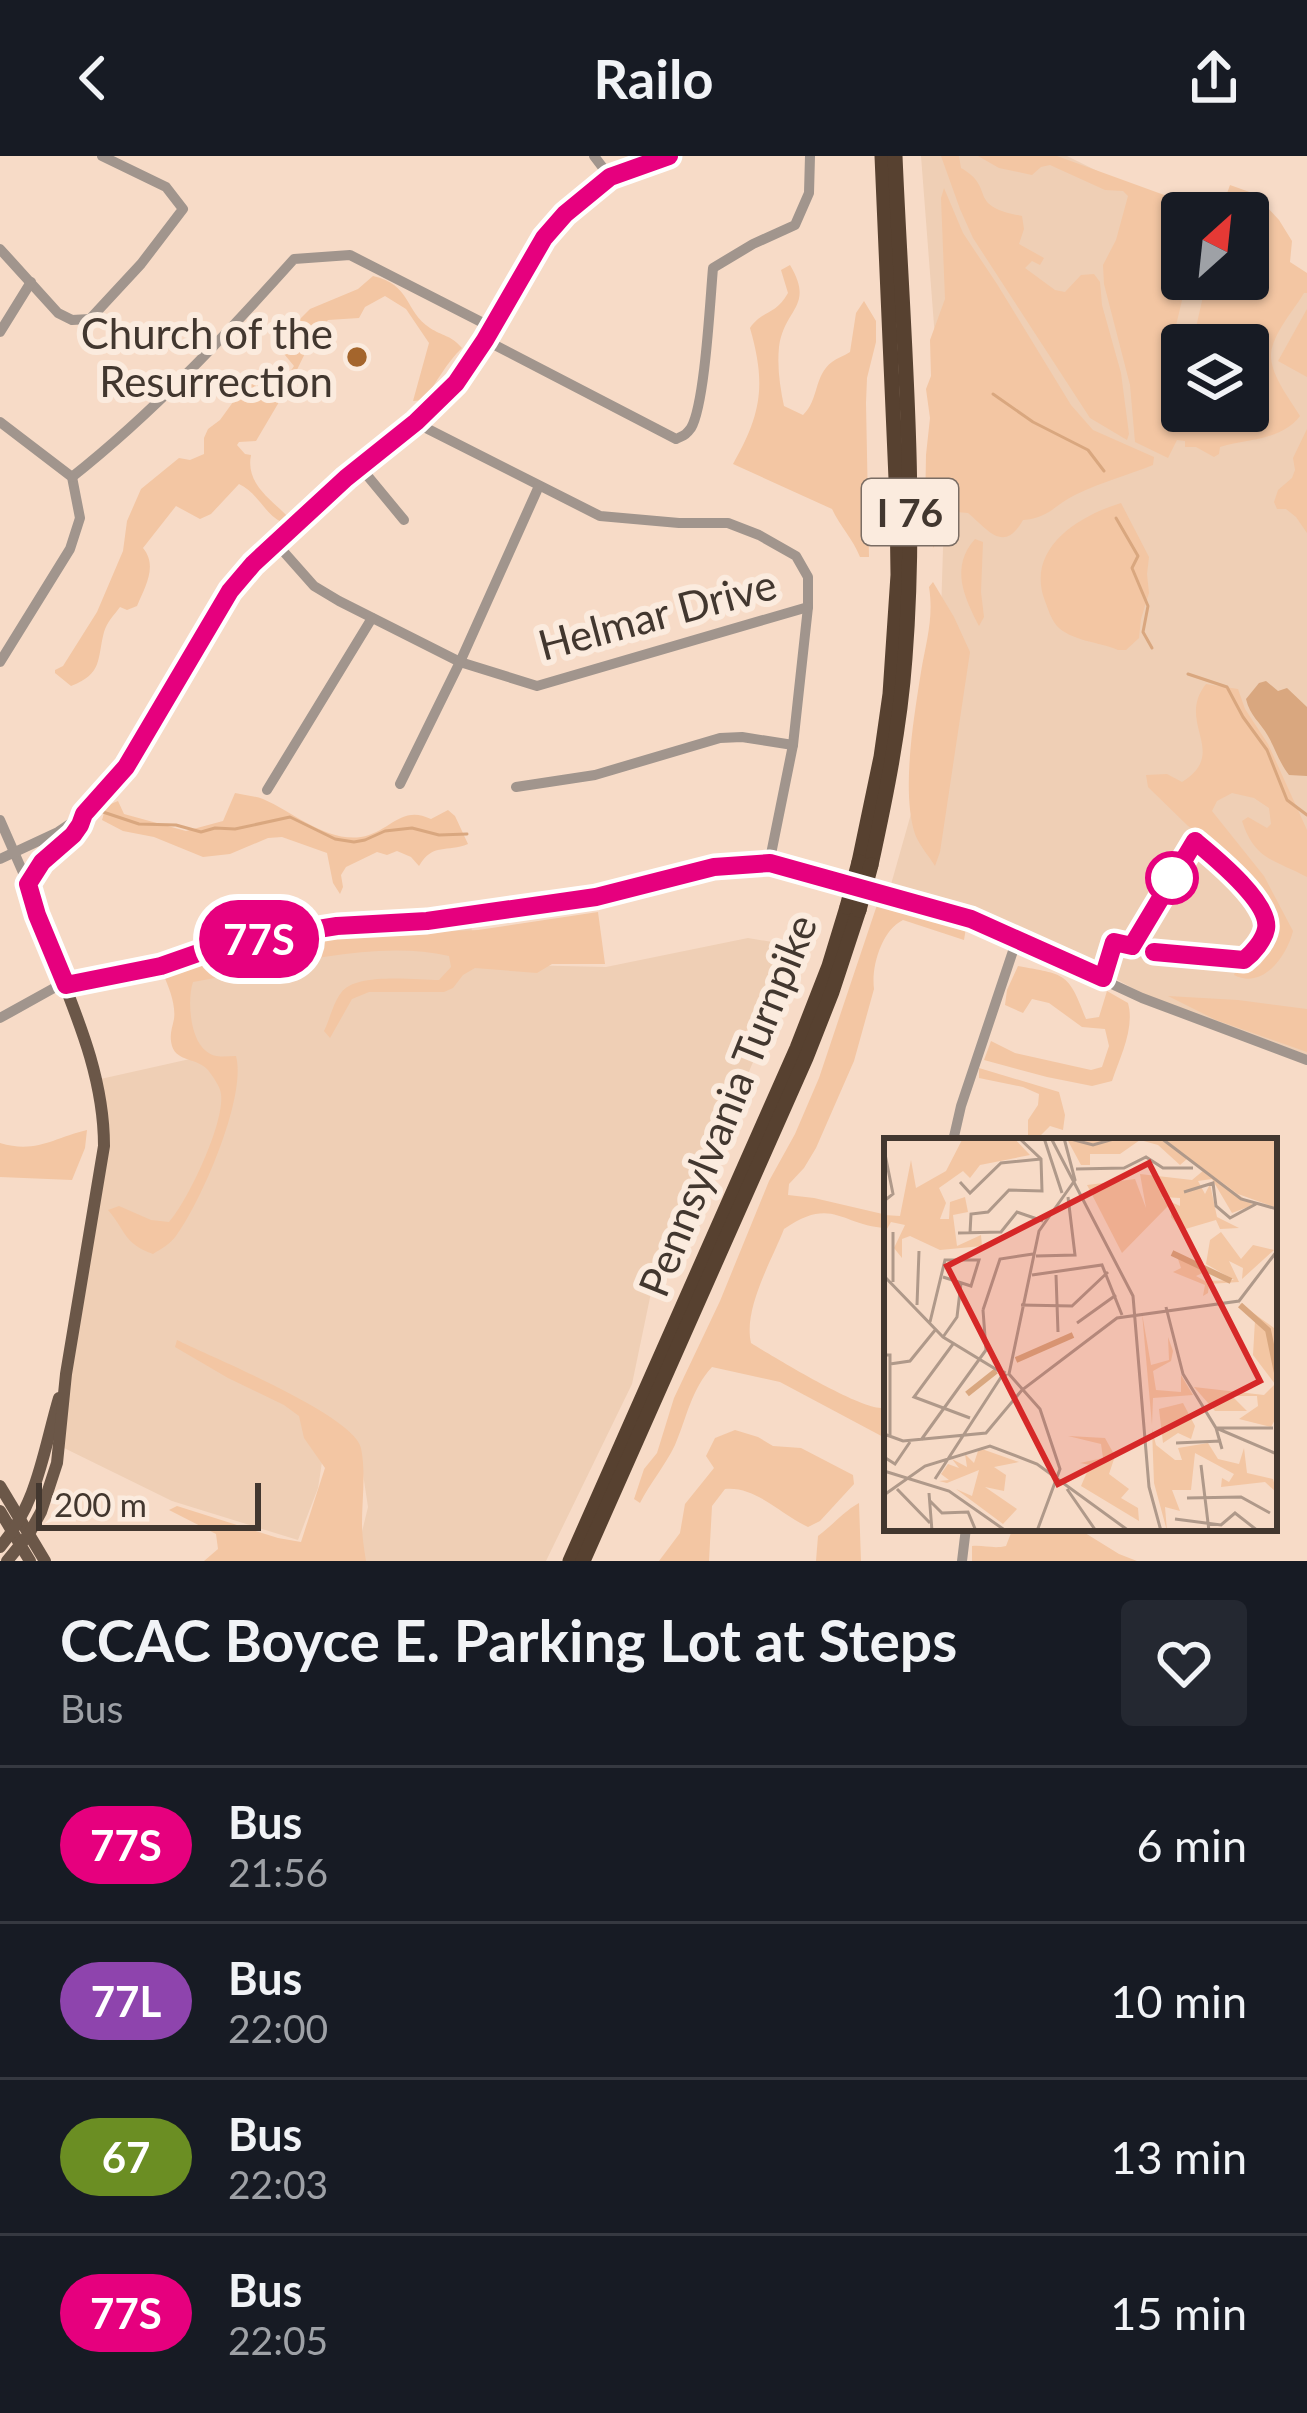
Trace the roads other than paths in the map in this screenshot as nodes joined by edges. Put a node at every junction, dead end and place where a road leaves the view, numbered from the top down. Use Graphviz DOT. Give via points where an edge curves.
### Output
graph roads {
  1 [pos="102,156"];
  2 [pos="594,156"];
  3 [pos="669,156"];
  4 [pos="810,156"];
  5 [pos="883,156"];
  6 [pos="895,156"];
  7 [pos="610,177"];
  8 [pos="0,249"];
  9 [pos="31,282"];
  10 [pos="0,332"];
  11 [pos="489,334"];
  12 [pos="0,422"];
  13 [pos="416,422"];
  14 [pos="361,469"];
  15 [pos="72,477"];
  16 [pos="538,486"];
  17 [pos="404,520"];
  18 [pos="275,542"];
  19 [pos="808,608"];
  20 [pos="372,618"];
  21 [pos="0,662"];
  22 [pos="460,662"];
  23 [pos="793,745"];
  24 [pos="400,784"];
  25 [pos="516,787"];
  26 [pos="267,790"];
  27 [pos="84,814"];
  28 [pos="0,820"];
  29 [pos="16,853"];
  30 [pos="0,860"];
  31 [pos="770,863"];
  32 [pos="865,863"];
  33 [pos="28,884"];
  34 [pos="853,909"];
  35 [pos="1017,940"];
  36 [pos="66,985"];
  37 [pos="0,1018"];
  38 [pos="1307,1060"];
  39 [pos="953,1138"];
  40 [pos="66,1374"];
  41 [pos="37,1485"];
  42 [pos="1,1488"];
  43 [pos="0,1511"];
  44 [pos="16,1526"];
  45 [pos="966,1531"];
  46 [pos="25,1539"];
  47 [pos="0,1547"];
  48 [pos="7,1561"];
  49 [pos="30,1561"];
  50 [pos="45,1561"];
  51 [pos="570,1561"];
  52 [pos="583,1561"];
  53 [pos="962,1561"];
  1 -- 9 [label="street" via="166,187 183,208 90,319 58,313"];
  2 -- 7 [label="street"];
  3 -- 7 [label="main road"];
  4 -- 11 [label="street" via="809,193 795,225 713,268 699,400 693,424 676,440"];
  5 -- 32 [label="highway, Pennsylvania Turnpike / I 76" via="898,575"];
  6 -- 32 [label="highway, Pennsylvania Turnpike / I 76" via="910,590 895,748"];
  7 -- 11 [label="main road" via="544,238"];
  8 -- 9 [label="street"];
  9 -- 10 [label="street"];
  11 -- 13 [label="main road"];
  11 -- 15 [label="street" via="350,255 294,259 175,387"];
  12 -- 15 [label="street"];
  13 -- 14 [label="main road"];
  13 -- 16 [label="street"];
  14 -- 17 [label="street"];
  14 -- 18 [label="main road"];
  15 -- 21 [label="street" via="80,518 70,549"];
  16 -- 19 [label="street" via="600,516 728,523 759,536 796,556 808,577"];
  16 -- 22 [label="street"];
  18 -- 20 [label="street, Helmar Drive" via="314,586"];
  18 -- 27 [label="main road" via="230,591 126,767"];
  19 -- 22 [label="street, Helmar Drive" via="537,686"];
  19 -- 23 [label="street"];
  20 -- 22 [label="street, Helmar Drive"];
  20 -- 26 [label="street"];
  22 -- 24 [label="street"];
  23 -- 25 [label="street" via="720,738 595,775"];
  23 -- 31 [label="street"];
  27 -- 29 [label="street"];
  27 -- 33 [label="main road"];
  28 -- 29 [label="street"];
  29 -- 30 [label="street"];
  29 -- 33 [label="street"];
  31 -- 35 [label="street" via="946,910"];
  31 -- 36 [label="street" via="714,867 596,897 254,939"];
  32 -- 34 [label="highway, Pennsylvania Turnpike / I 76, bridge"];
  33 -- 36 [label="main road"];
  34 -- 51 [label="highway, Pennsylvania Turnpike / I 76"];
  34 -- 52 [label="highway, Pennsylvania Turnpike / I 76" via="806,1058"];
  35 -- 38 [label="street"];
  35 -- 39 [label="street"];
  36 -- 37 [label="street"];
  36 -- 40 [label="main road" via="96,1080 104,1146"];
  40 -- 41 [label="main road"];
  40 -- 46 [label="main road" via="57,1463"];
  41 -- 42 [label="main road" via="20,1496"];
  41 -- 44 [label="main road"];
  42 -- 44 [label="main road"];
  43 -- 44 [label="main road"];
  44 -- 46 [label="main road"];
  44 -- 47 [label="main road"];
  45 -- 53 [label="street"];
  46 -- 48 [label="main road"];
  46 -- 49 [label="main road"];
  46 -- 50 [label="main road"];
}
